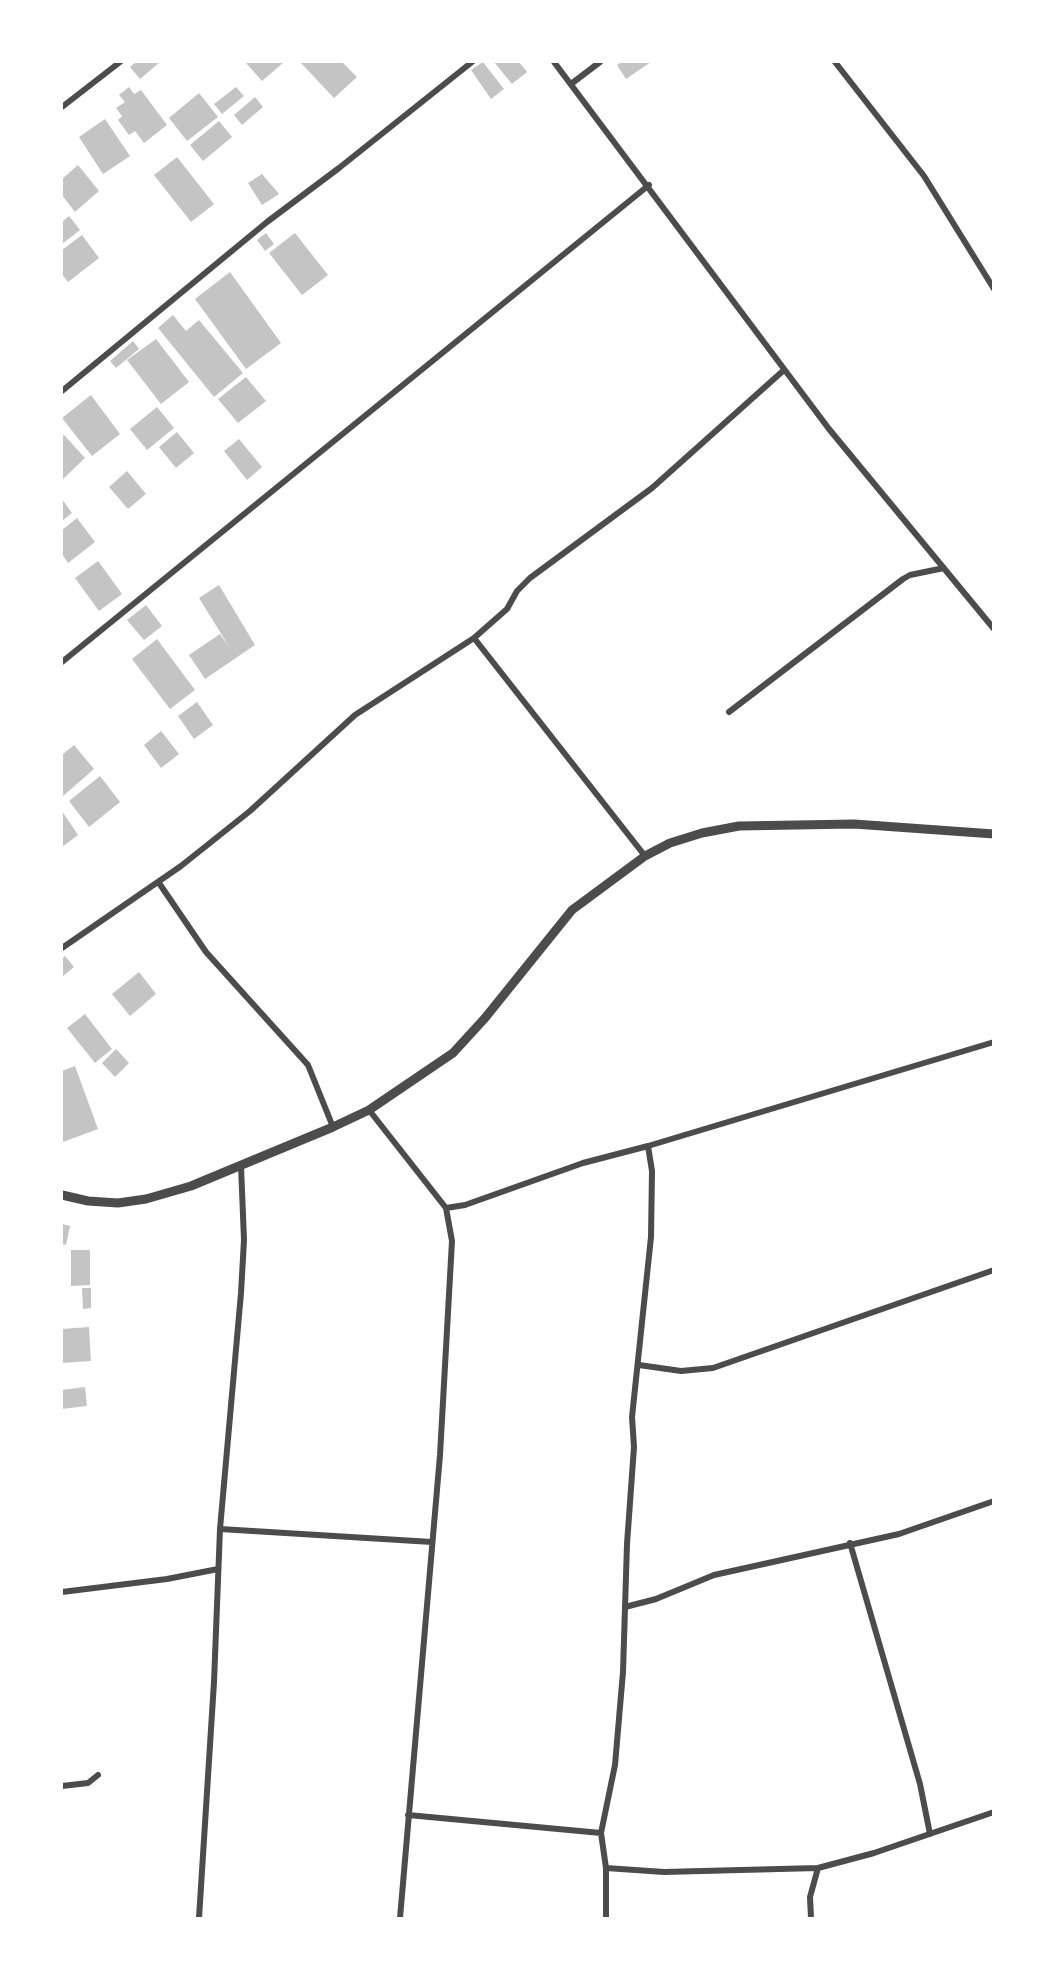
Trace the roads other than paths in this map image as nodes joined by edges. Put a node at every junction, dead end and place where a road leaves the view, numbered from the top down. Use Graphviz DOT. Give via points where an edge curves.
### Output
graph roads {
  1 [pos="120,62"];
  2 [pos="472,62"];
  3 [pos="554,62"];
  4 [pos="600,62"];
  5 [pos="835,62"];
  6 [pos="571,84"];
  7 [pos="62,107"];
  8 [pos="649,185"];
  9 [pos="993,289"];
  10 [pos="784,370"];
  11 [pos="62,391"];
  12 [pos="944,568"];
  13 [pos="993,629"];
  14 [pos="474,639"];
  15 [pos="62,662"];
  16 [pos="729,712"];
  17 [pos="993,834"];
  18 [pos="645,856"];
  19 [pos="159,883"];
  20 [pos="62,948"];
  21 [pos="993,1042"];
  22 [pos="369,1110"];
  23 [pos="333,1127"];
  24 [pos="648,1146"];
  25 [pos="241,1166"];
  26 [pos="62,1195"];
  27 [pos="446,1208"];
  28 [pos="993,1270"];
  29 [pos="639,1365"];
  30 [pos="993,1501"];
  31 [pos="220,1529"];
  32 [pos="432,1542"];
  33 [pos="850,1543"];
  34 [pos="218,1569"];
  35 [pos="62,1592"];
  36 [pos="625,1607"];
  37 [pos="98,1775"];
  38 [pos="62,1786"];
  39 [pos="993,1812"];
  40 [pos="408,1815"];
  41 [pos="601,1833"];
  42 [pos="930,1834"];
  43 [pos="606,1868"];
  44 [pos="818,1868"];
  45 [pos="199,1918"];
  46 [pos="400,1918"];
  47 [pos="606,1918"];
  48 [pos="811,1918"];
  1 -- 7 [label="street"];
  2 -- 11 [label="street" via="267,222"];
  3 -- 6 [label="street"];
  4 -- 6 [label="street"];
  5 -- 9 [label="street" via="924,176"];
  6 -- 8 [label="street"];
  8 -- 10 [label="street"];
  8 -- 15 [label="street"];
  10 -- 12 [label="street"];
  10 -- 14 [label="street" via="652,488 530,578 507,609"];
  12 -- 13 [label="street"];
  12 -- 16 [label="street" via="903,579"];
  14 -- 18 [label="street"];
  14 -- 19 [label="street" via="355,715 250,811"];
  17 -- 18 [label="street" via="854,824 739,826 670,843"];
  18 -- 22 [label="street" via="572,910 453,1053"];
  19 -- 20 [label="street"];
  19 -- 23 [label="street" via="206,952 308,1065"];
  21 -- 24 [label="street"];
  22 -- 23 [label="street"];
  22 -- 27 [label="street"];
  23 -- 25 [label="street"];
  24 -- 27 [label="street"];
  24 -- 29 [label="street" via="652,1171 651,1227"];
  25 -- 26 [label="street" via="146,1199 118,1203"];
  25 -- 31 [label="street" via="241,1293"];
  27 -- 32 [label="street" via="452,1241"];
  28 -- 29 [label="street" via="713,1368 681,1371"];
  29 -- 36 [label="street" via="632,1417"];
  30 -- 33 [label="street" via="899,1534"];
  31 -- 32 [label="street"];
  31 -- 34 [label="street"];
  32 -- 40 [label="street"];
  33 -- 36 [label="street" via="714,1575"];
  33 -- 42 [label="street" via="920,1784"];
  34 -- 35 [label="street"];
  34 -- 45 [label="street"];
  36 -- 41 [label="street" via="615,1765"];
  37 -- 38 [label="street" via="88,1784"];
  39 -- 42 [label="street"];
  40 -- 41 [label="street"];
  40 -- 46 [label="street"];
  41 -- 43 [label="street"];
  42 -- 44 [label="street"];
  43 -- 44 [label="street" via="664,1872"];
  43 -- 47 [label="street"];
  44 -- 48 [label="street" via="810,1897"];
}
